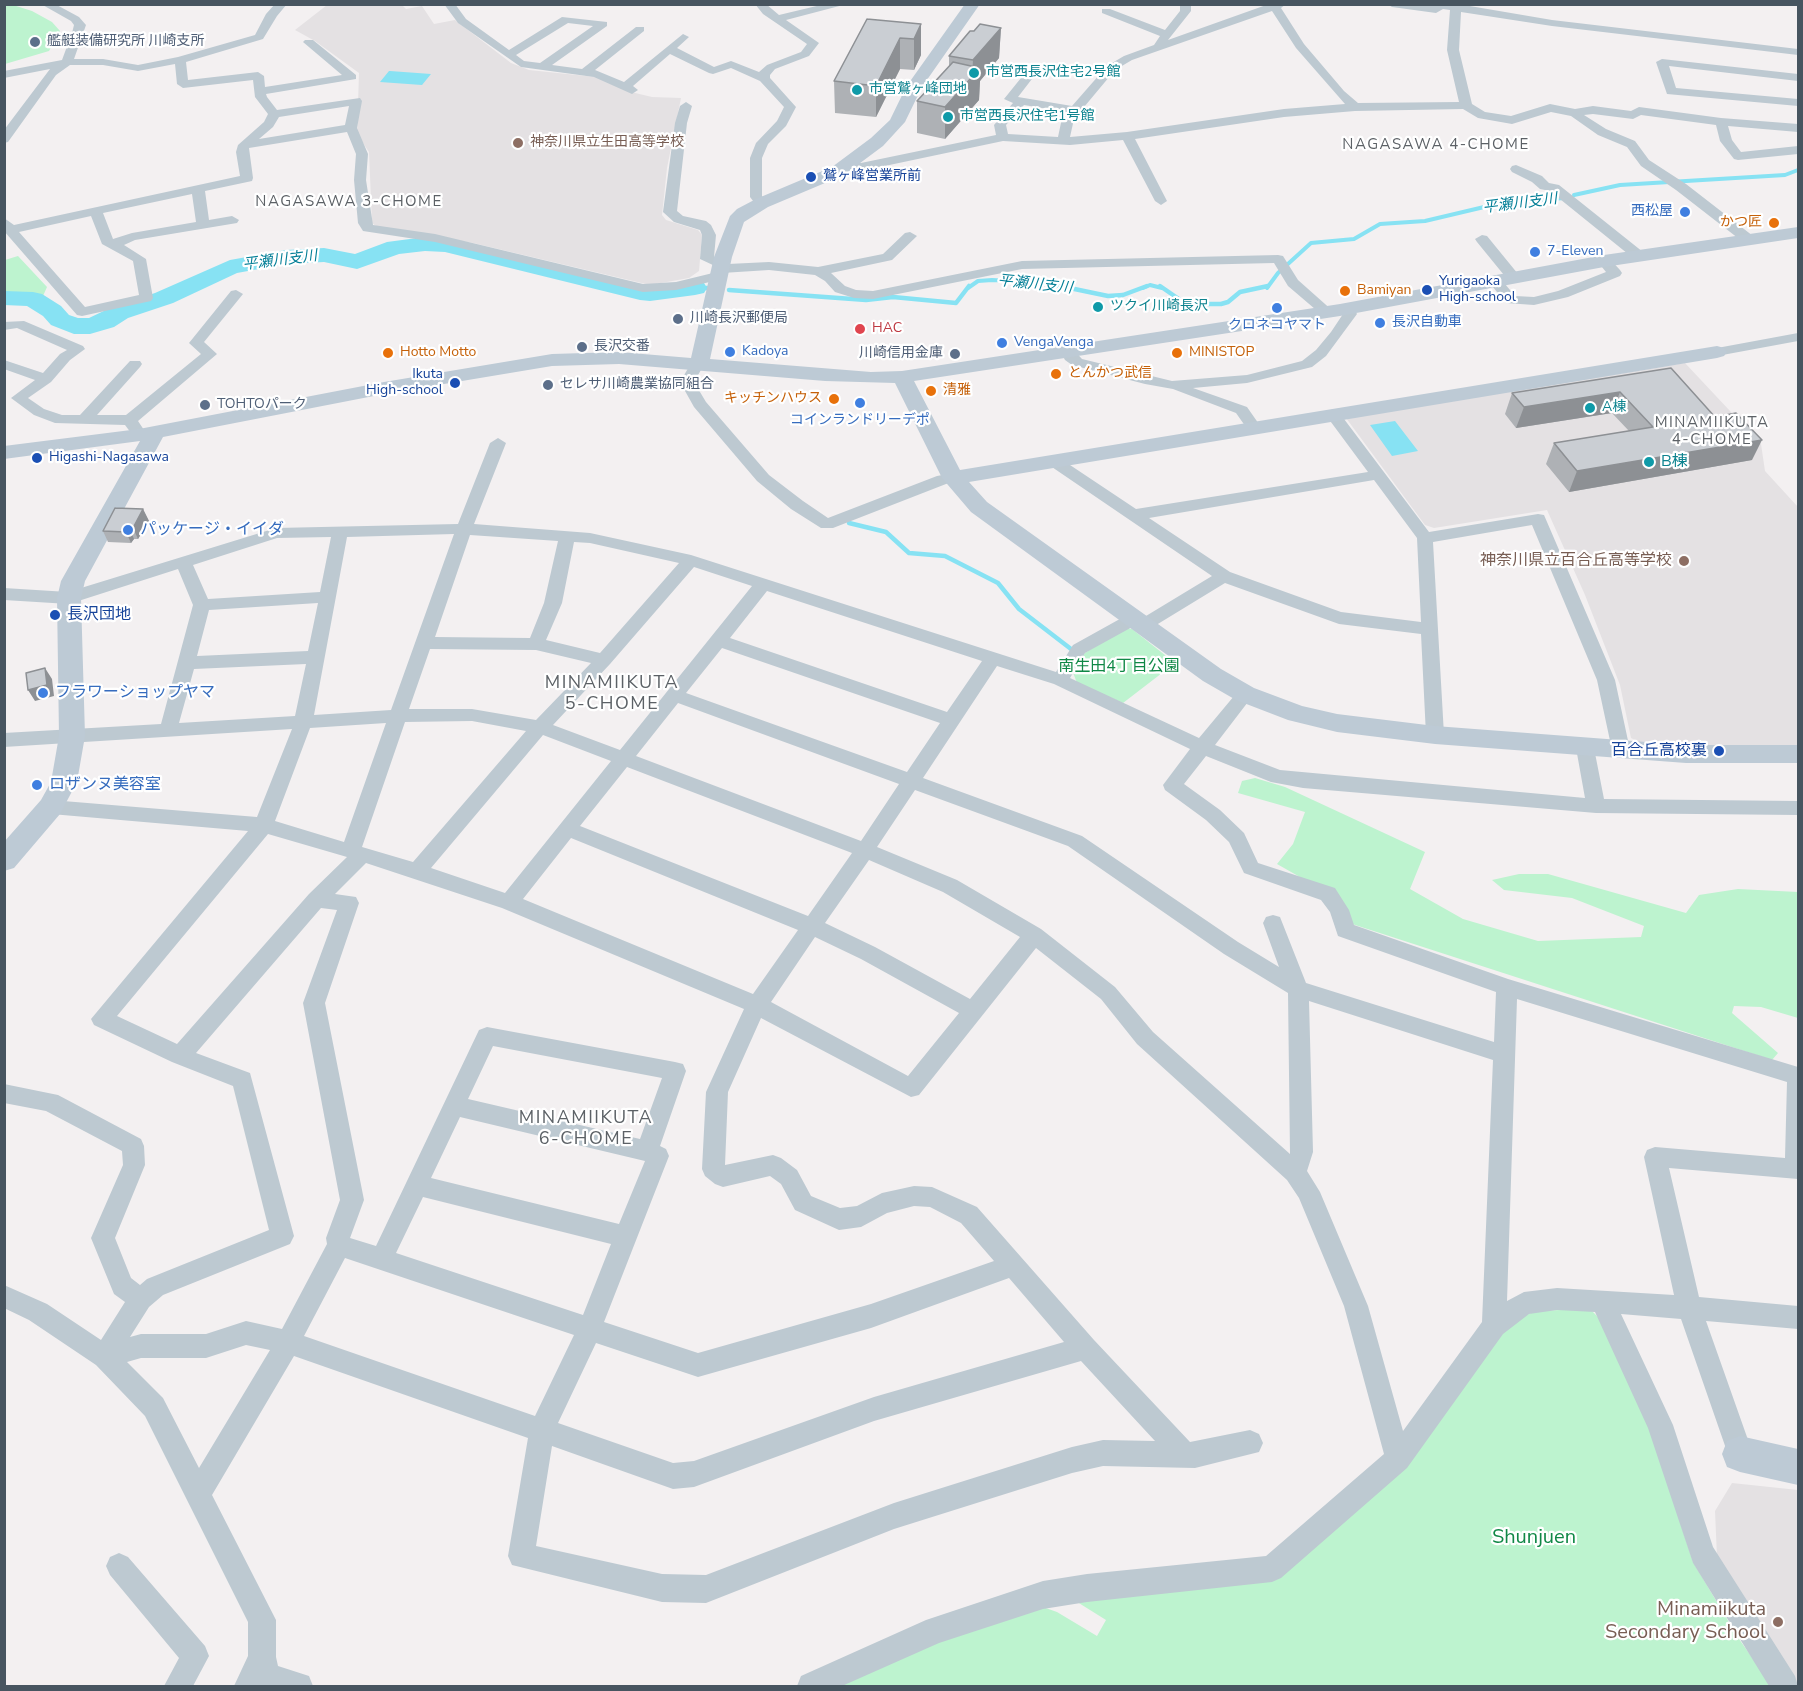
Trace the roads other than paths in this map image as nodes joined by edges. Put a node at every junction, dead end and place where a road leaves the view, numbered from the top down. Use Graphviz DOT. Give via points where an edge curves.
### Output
graph roads {
  1 [pos="46,4"];
  2 [pos="282,4"];
  3 [pos="449,4"];
  4 [pos="760,4"];
  5 [pos="842,4"];
  6 [pos="973,4"];
  7 [pos="1186,4"];
  8 [pos="1392,4"];
  9 [pos="1437,5"];
  10 [pos="1278,6"];
  11 [pos="1129,7"];
  12 [pos="1456,8"];
  13 [pos="779,18"];
  14 [pos="640,29"];
  15 [pos="1166,34"];
  16 [pos="683,37"];
  17 [pos="309,42"];
  18 [pos="1159,47"];
  19 [pos="669,49"];
  20 [pos="1798,52"];
  21 [pos="509,55"];
  22 [pos="1167,58"];
  23 [pos="180,60"];
  24 [pos="67,62"];
  25 [pos="540,68"];
  26 [pos="585,72"];
  27 [pos="4,75"];
  28 [pos="1029,75"];
  29 [pos="1798,77"];
  30 [pos="764,79"];
  31 [pos="261,91"];
  32 [pos="1020,102"];
  33 [pos="1798,103"];
  34 [pos="1466,105"];
  35 [pos="686,106"];
  36 [pos="1355,107"];
  37 [pos="1073,110"];
  38 [pos="1575,113"];
  39 [pos="274,114"];
  40 [pos="1721,122"];
  41 [pos="351,128"];
  42 [pos="1798,128"];
  43 [pos="1127,136"];
  44 [pos="1003,137"];
  45 [pos="4,139"];
  46 [pos="1063,140"];
  47 [pos="244,145"];
  48 [pos="1798,150"];
  49 [pos="847,165"];
  50 [pos="1516,169"];
  51 [pos="198,188"];
  52 [pos="1161,201"];
  53 [pos="762,203"];
  54 [pos="96,211"];
  55 [pos="232,220"];
  56 [pos="203,225"];
  57 [pos="9,226"];
  58 [pos="1798,232"];
  59 [pos="910,236"];
  60 [pos="1482,239"];
  61 [pos="1748,239"];
  62 [pos="114,244"];
  63 [pos="1638,255"];
  64 [pos="818,271"];
  65 [pos="718,277"];
  66 [pos="1504,279"];
  67 [pos="236,294"];
  68 [pos="1347,308"];
  69 [pos="1327,312"];
  70 [pos="4,326"];
  71 [pos="1798,337"];
  72 [pos="1067,351"];
  73 [pos="1717,352"];
  74 [pos="698,363"];
  75 [pos="4,364"];
  76 [pos="135,364"];
  77 [pos="902,377"];
  78 [pos="46,379"];
  79 [pos="1172,385"];
  80 [pos="11,397"];
  81 [pos="1333,414"];
  82 [pos="86,418"];
  83 [pos="1253,427"];
  84 [pos="142,429"];
  85 [pos="498,443"];
  86 [pos="4,453"];
  87 [pos="1052,460"];
  88 [pos="1377,475"];
  89 [pos="953,478"];
  90 [pos="1134,515"];
  91 [pos="465,529"];
  92 [pos="340,531"];
  93 [pos="567,536"];
  94 [pos="1425,538"];
  95 [pos="691,560"];
  96 [pos="184,564"];
  97 [pos="1224,576"];
  98 [pos="763,584"];
  99 [pos="4,594"];
  100 [pos="327,597"];
  101 [pos="69,598"];
  102 [pos="202,606"];
  103 [pos="1138,622"];
  104 [pos="1430,629"];
  105 [pos="718,640"];
  106 [pos="425,643"];
  107 [pos="536,644"];
  108 [pos="316,657"];
  109 [pos="992,659"];
  110 [pos="604,660"];
  111 [pos="185,663"];
  112 [pos="1060,680"];
  113 [pos="1245,694"];
  114 [pos="674,695"];
  115 [pos="399,716"];
  116 [pos="952,720"];
  117 [pos="303,723"];
  118 [pos="540,727"];
  119 [pos="168,731"];
  120 [pos="1435,735"];
  121 [pos="72,736"];
  122 [pos="4,740"];
  123 [pos="1202,747"];
  124 [pos="1586,748"];
  125 [pos="1621,750"];
  126 [pos="1798,754"];
  127 [pos="624,758"];
  128 [pos="909,782"];
  129 [pos="1596,806"];
  130 [pos="51,807"];
  131 [pos="1798,808"];
  132 [pos="264,825"];
  133 [pos="567,829"];
  134 [pos="865,850"];
  135 [pos="357,852"];
  136 [pos="4,861"];
  137 [pos="417,871"];
  138 [pos="316,900"];
  139 [pos="509,902"];
  140 [pos="1274,923"];
  141 [pos="811,926"];
  142 [pos="1034,935"];
  143 [pos="1507,987"];
  144 [pos="1298,988"];
  145 [pos="757,1005"];
  146 [pos="974,1011"];
  147 [pos="1503,1053"];
  148 [pos="180,1056"];
  149 [pos="1798,1076"];
  150 [pos="4,1093"];
  151 [pos="456,1106"];
  152 [pos="647,1150"];
  153 [pos="1797,1168"];
  154 [pos="1295,1173"];
  155 [pos="418,1185"];
  156 [pos="626,1237"];
  157 [pos="339,1245"];
  158 [pos="381,1260"];
  159 [pos="1014,1265"];
  160 [pos="4,1296"];
  161 [pos="140,1299"];
  162 [pos="1602,1302"];
  163 [pos="1689,1307"];
  164 [pos="1798,1317"];
  165 [pos="1494,1326"];
  166 [pos="589,1330"];
  167 [pos="288,1342"];
  168 [pos="1085,1348"];
  169 [pos="105,1357"];
  170 [pos="542,1429"];
  171 [pos="1250,1443"];
  172 [pos="1184,1454"];
  173 [pos="1740,1454"];
  174 [pos="1398,1459"];
  175 [pos="1798,1467"];
  176 [pos="198,1494"];
  177 [pos="119,1566"];
  178 [pos="262,1657"];
  179 [pos="178,1686"];
  180 [pos="248,1686"];
  181 [pos="299,1686"];
  182 [pos="811,1686"];
  183 [pos="1785,1686"];
  1 -- 24 [label="street" via="80,25"];
  2 -- 23 [label="street" via="259,38"];
  3 -- 21 [label="street" via="462,21"];
  4 -- 13 [label="street"];
  5 -- 13 [label="street"];
  6 -- 49 [label="street" via="914,87 897,122"];
  7 -- 15 [label="street" via="1185,11"];
  8 -- 9 [label="street" via="1436,10"];
  9 -- 12 [label="street"];
  10 -- 18 [label="street"];
  10 -- 36 [label="street" via="1300,46"];
  11 -- 15 [label="street" via="1110,13"];
  12 -- 20 [label="street"];
  12 -- 34 [label="street" via="1453,50"];
  13 -- 30 [label="street" via="813,43 805,54 768,68"];
  14 -- 26 [label="street"];
  15 -- 18 [label="street"];
  16 -- 19 [label="street"];
  17 -- 31 [label="street" via="352,77"];
  18 -- 22 [label="street"];
  18 -- 37 [label="street" via="1111,68"];
  19 -- 26 [label="street" via="629,88"];
  19 -- 30 [label="street" via="713,71 731,64"];
  21 -- 25 [label="street" via="521,64"];
  21 -- 25 [label="street" via="566,19 603,24"];
  23 -- 24 [label="street" via="138,68 104,62"];
  23 -- 31 [label="street" via="183,84 258,76"];
  24 -- 27 [label="street"];
  24 -- 45 [label="street" via="52,73"];
  25 -- 26 [label="street"];
  28 -- 32 [label="street" via="1010,99"];
  29 -- 33 [label="street" via="1662,62 1671,91"];
  30 -- 53 [label="street" via="790,107 782,123 762,143 756,158 756,197"];
  31 -- 39 [label="street"];
  32 -- 37 [label="street"];
  32 -- 44 [label="street" via="1000,125"];
  34 -- 36 [label="street"];
  34 -- 38 [label="street" via="1482,115 1512,120 1550,108"];
  35 -- 65 [label="street" via="670,212 706,228 707,259"];
  36 -- 43 [label="street" via="1284,113"];
  37 -- 46 [label="street"];
  38 -- 40 [label="street" via="1593,110 1633,115 1639,111"];
  38 -- 61 [label="street" via="1602,132 1631,144 1645,163"];
  39 -- 41 [label="street" via="356,101"];
  39 -- 47 [label="street" via="269,124"];
  40 -- 42 [label="street"];
  40 -- 48 [label="street" via="1726,141 1738,156"];
  41 -- 47 [label="street"];
  41 -- 65 [label="street" via="363,153 360,180 364,223 368,228 435,238 643,288"];
  43 -- 46 [label="street"];
  43 -- 52 [label="street"];
  44 -- 46 [label="street"];
  44 -- 49 [label="street" via="861,167"];
  47 -- 51 [label="street" via="247,178"];
  49 -- 53 [label="street"];
  50 -- 63 [label="street" via="1554,188"];
  51 -- 54 [label="street"];
  51 -- 56 [label="street"];
  53 -- 65 [label="street" via="743,213 733,224"];
  54 -- 57 [label="street"];
  54 -- 62 [label="street" via="108,241"];
  55 -- 56 [label="street"];
  56 -- 62 [label="street" via="132,237"];
  57 -- 62 [label="street" via="82,312 146,298 140,259"];
  58 -- 61 [label="street"];
  59 -- 64 [label="street" via="887,257"];
  60 -- 66 [label="street"];
  61 -- 63 [label="street"];
  63 -- 66 [label="street"];
  64 -- 65 [label="street" via="769,266"];
  64 -- 69 [label="street" via="840,289 873,295 1022,265 1278,259 1293,283"];
  65 -- 74 [label="street"];
  66 -- 68 [label="street"];
  67 -- 84 [label="street" via="196,343 210,354"];
  68 -- 69 [label="street"];
  68 -- 79 [label="street" via="1350,314 1336,335 1307,364 1247,379"];
  69 -- 72 [label="street"];
  70 -- 78 [label="street" via="19,324 78,349 65,357"];
  71 -- 73 [label="street"];
  72 -- 77 [label="street"];
  72 -- 79 [label="street" via="1077,362"];
  73 -- 81 [label="street"];
  74 -- 77 [label="street" via="825,375"];
  74 -- 84 [label="street" via="618,358 552,360"];
  74 -- 89 [label="street" via="687,382 699,404 763,477 827,524"];
  75 -- 78 [label="street"];
  76 -- 82 [label="street"];
  77 -- 89 [label="street"];
  78 -- 80 [label="street"];
  79 -- 83 [label="street" via="1242,410"];
  80 -- 82 [label="street" via="60,420"];
  81 -- 83 [label="street"];
  81 -- 88 [label="street"];
  82 -- 84 [label="street"];
  83 -- 87 [label="street"];
  84 -- 86 [label="street"];
  84 -- 101 [label="street" via="73,581"];
  85 -- 91 [label="street"];
  87 -- 89 [label="street"];
  87 -- 90 [label="street"];
  88 -- 90 [label="street"];
  88 -- 94 [label="street"];
  89 -- 103 [label="street" via="978,507"];
  90 -- 97 [label="street"];
  91 -- 92 [label="street"];
  91 -- 93 [label="street"];
  91 -- 106 [label="street"];
  92 -- 96 [label="street" via="276,533"];
  92 -- 100 [label="street"];
  93 -- 95 [label="street"];
  93 -- 107 [label="street" via="553,603"];
  94 -- 104 [label="street"];
  94 -- 125 [label="street" via="1538,519 1606,680"];
  95 -- 98 [label="street"];
  95 -- 110 [label="street"];
  96 -- 101 [label="street"];
  96 -- 102 [label="street"];
  97 -- 103 [label="street"];
  97 -- 104 [label="street" via="1339,618"];
  98 -- 105 [label="street"];
  98 -- 109 [label="street"];
  99 -- 101 [label="street"];
  100 -- 102 [label="street"];
  100 -- 108 [label="street"];
  101 -- 121 [label="street"];
  102 -- 111 [label="street"];
  103 -- 112 [label="street" via="1079,649"];
  103 -- 113 [label="street"];
  104 -- 120 [label="street"];
  105 -- 114 [label="street"];
  105 -- 116 [label="street"];
  106 -- 107 [label="street"];
  106 -- 115 [label="street"];
  107 -- 110 [label="street"];
  108 -- 111 [label="street"];
  108 -- 117 [label="street"];
  109 -- 112 [label="street"];
  109 -- 116 [label="street"];
  110 -- 118 [label="street"];
  111 -- 119 [label="street"];
  112 -- 123 [label="street"];
  113 -- 120 [label="street" via="1297,714 1336,723"];
  113 -- 123 [label="street"];
  114 -- 127 [label="street"];
  114 -- 128 [label="street"];
  115 -- 117 [label="street"];
  115 -- 118 [label="street" via="472,715"];
  115 -- 135 [label="street"];
  116 -- 128 [label="street"];
  117 -- 119 [label="street"];
  117 -- 132 [label="street"];
  118 -- 127 [label="street"];
  118 -- 137 [label="street"];
  119 -- 121 [label="street"];
  120 -- 124 [label="street"];
  121 -- 122 [label="street"];
  121 -- 130 [label="street" via="64,782"];
  123 -- 129 [label="street" via="1278,777 1303,781"];
  123 -- 143 [label="street" via="1172,785 1237,838 1251,868 1328,894 1339,910 1345,930"];
  124 -- 125 [label="street"];
  124 -- 129 [label="street"];
  125 -- 126 [label="street"];
  127 -- 133 [label="street"];
  127 -- 134 [label="street"];
  128 -- 134 [label="street"];
  128 -- 144 [label="street" via="1075,841 1231,948"];
  129 -- 131 [label="street"];
  130 -- 132 [label="street"];
  130 -- 136 [label="street"];
  132 -- 135 [label="street"];
  132 -- 148 [label="street" via="102,1019"];
  133 -- 139 [label="street"];
  133 -- 141 [label="street"];
  134 -- 141 [label="street"];
  134 -- 142 [label="street" via="950,886"];
  135 -- 137 [label="street"];
  135 -- 138 [label="street"];
  137 -- 139 [label="street"];
  138 -- 148 [label="street"];
  138 -- 157 [label="street" via="349,903 314,1004 352,1200"];
  139 -- 145 [label="street"];
  140 -- 144 [label="street"];
  141 -- 145 [label="street"];
  141 -- 146 [label="street"];
  142 -- 146 [label="street"];
  142 -- 154 [label="street" via="1108,993 1145,1038"];
  143 -- 147 [label="street"];
  143 -- 149 [label="street"];
  144 -- 147 [label="street"];
  144 -- 154 [label="street" via="1302,1152"];
  145 -- 146 [label="street" via="911,1088"];
  145 -- 159 [label="street" via="717,1092 713,1169 723,1177 772,1165 789,1177 803,1203 839,1219 861,1216 882,1204 914,1196 932,1197 969,1215"];
  147 -- 165 [label="street"];
  148 -- 161 [label="street" via="242,1080 282,1236 155,1287"];
  149 -- 153 [label="street"];
  150 -- 161 [label="street" via="50,1102 133,1146 134,1165 103,1238 122,1286"];
  151 -- 152 [label="street"];
  151 -- 152 [label="street" via="487,1036 675,1071"];
  151 -- 155 [label="street"];
  152 -- 156 [label="street" via="658,1156"];
  153 -- 163 [label="street" via="1655,1157"];
  154 -- 174 [label="street" via="1308,1192 1356,1306"];
  155 -- 156 [label="street"];
  155 -- 158 [label="street"];
  156 -- 166 [label="street"];
  157 -- 158 [label="street"];
  157 -- 167 [label="street"];
  158 -- 166 [label="street"];
  159 -- 166 [label="street" via="871,1316 698,1365"];
  159 -- 168 [label="street"];
  160 -- 169 [label="street" via="38,1312"];
  161 -- 169 [label="street"];
  162 -- 163 [label="street"];
  162 -- 165 [label="street" via="1557,1299 1524,1303"];
  162 -- 183 [label="street" via="1660,1425 1702,1554"];
  163 -- 164 [label="street"];
  163 -- 173 [label="street"];
  165 -- 174 [label="street"];
  166 -- 170 [label="street"];
  167 -- 169 [label="street" via="246,1333 206,1346 141,1346"];
  167 -- 170 [label="street"];
  167 -- 176 [label="street"];
  168 -- 170 [label="street" via="874,1409 694,1474 673,1476"];
  168 -- 172 [label="street"];
  169 -- 176 [label="street" via="154,1407"];
  170 -- 172 [label="street" via="521,1556 662,1588 706,1589 894,1516 1072,1460 1103,1453"];
  171 -- 172 [label="street"];
  173 -- 175 [label="street"];
  174 -- 182 [label="street" via="1272,1569 1043,1595 936,1630"];
  176 -- 178 [label="street" via="262,1620"];
  177 -- 179 [label="street" via="195,1656"];
  178 -- 180 [label="street"];
  178 -- 181 [label="street" via="267,1676"];
}
